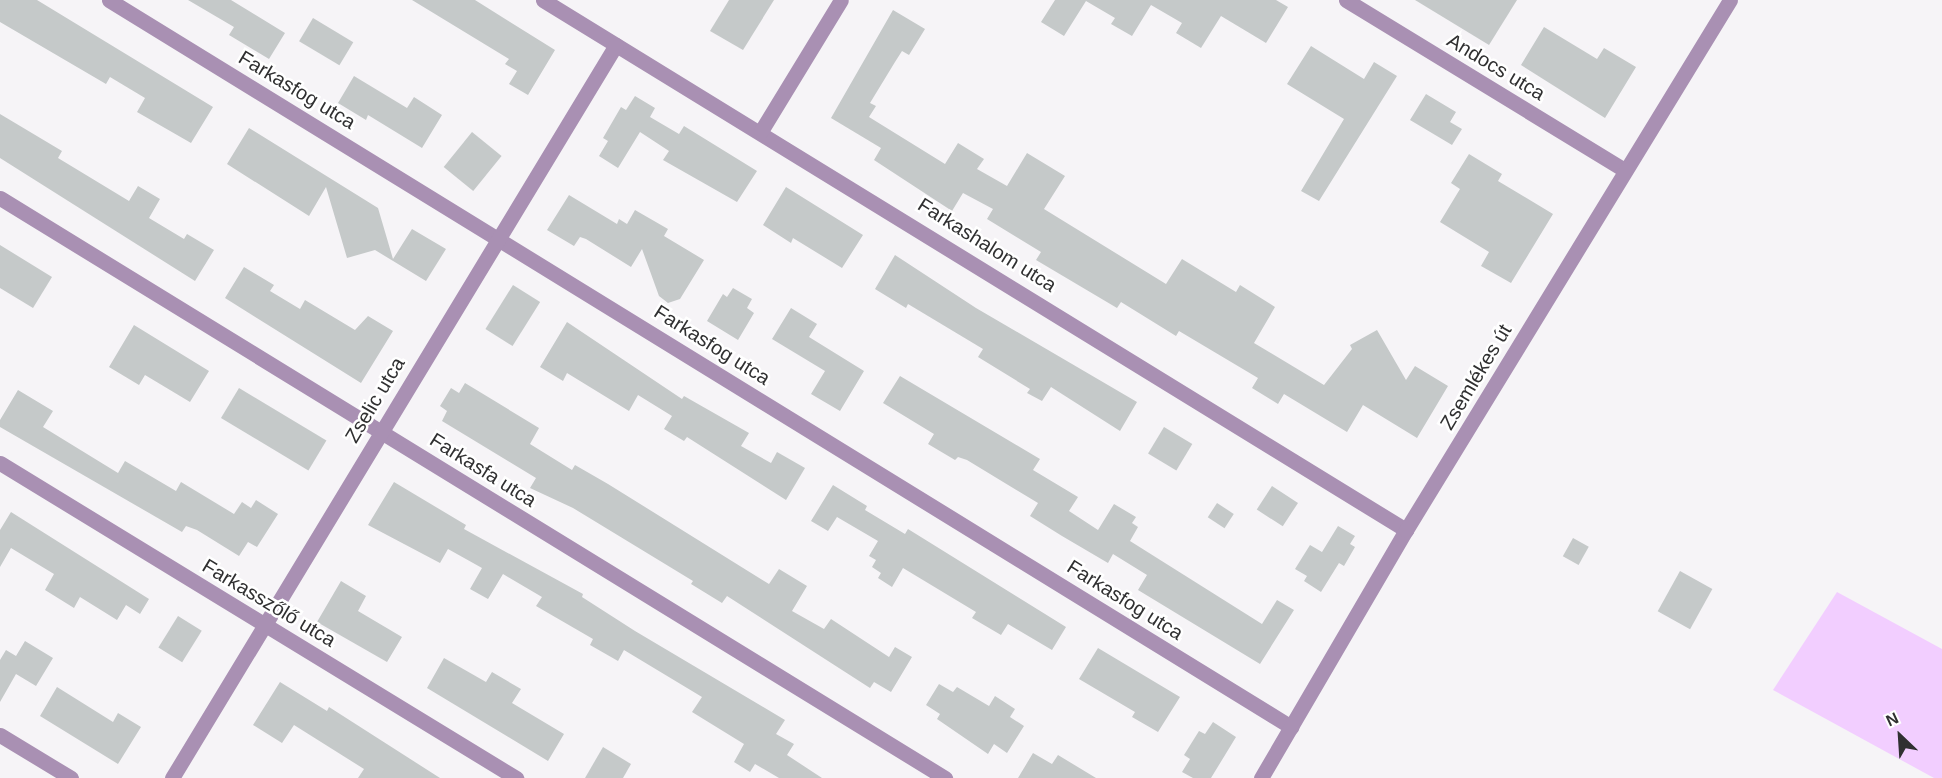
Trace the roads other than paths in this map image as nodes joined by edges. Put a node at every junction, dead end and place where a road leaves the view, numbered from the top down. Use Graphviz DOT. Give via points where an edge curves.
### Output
graph roads {
  1 [pos="109,0"];
  2 [pos="543,0"];
  3 [pos="841,0"];
  4 [pos="1346,0"];
  5 [pos="1730,0"];
  6 [pos="616,45"];
  7 [pos="761,131"];
  8 [pos="1624,170"];
  9 [pos="0,198"];
  10 [pos="499,238"];
  11 [pos="380,432"];
  12 [pos="0,464"];
  13 [pos="1406,530"];
  14 [pos="265,625"];
  15 [pos="1291,727"];
  16 [pos="0,735"];
  17 [pos="71,778"];
  18 [pos="172,778"];
  19 [pos="516,778"];
  20 [pos="945,778"];
  21 [pos="1260,778"];
  1 -- 10 [label="street, Farkasfog utca"];
  2 -- 6 [label="street, Farkashalom utca"];
  3 -- 7 [label="street"];
  4 -- 8 [label="street, Andocs utca"];
  5 -- 8 [label="street, Zsemlékes út"];
  6 -- 7 [label="street, Farkashalom utca"];
  6 -- 10 [label="street, Zselic utca"];
  7 -- 13 [label="street, Farkashalom utca"];
  8 -- 13 [label="street, Zsemlékes út"];
  9 -- 11 [label="street, Farkasfa utca"];
  10 -- 11 [label="street, Zselic utca"];
  10 -- 15 [label="street, Farkasfog utca"];
  11 -- 14 [label="street, Zselic utca"];
  11 -- 20 [label="street, Farkasfa utca"];
  12 -- 14 [label="street, Farkasszőlő utca"];
  13 -- 15 [label="street, Zsemlékes út"];
  14 -- 18 [label="street, Zselic utca"];
  14 -- 19 [label="street, Farkasszőlő utca"];
  15 -- 21 [label="street, Zsemlékes út"];
  16 -- 17 [label="street"];
}
